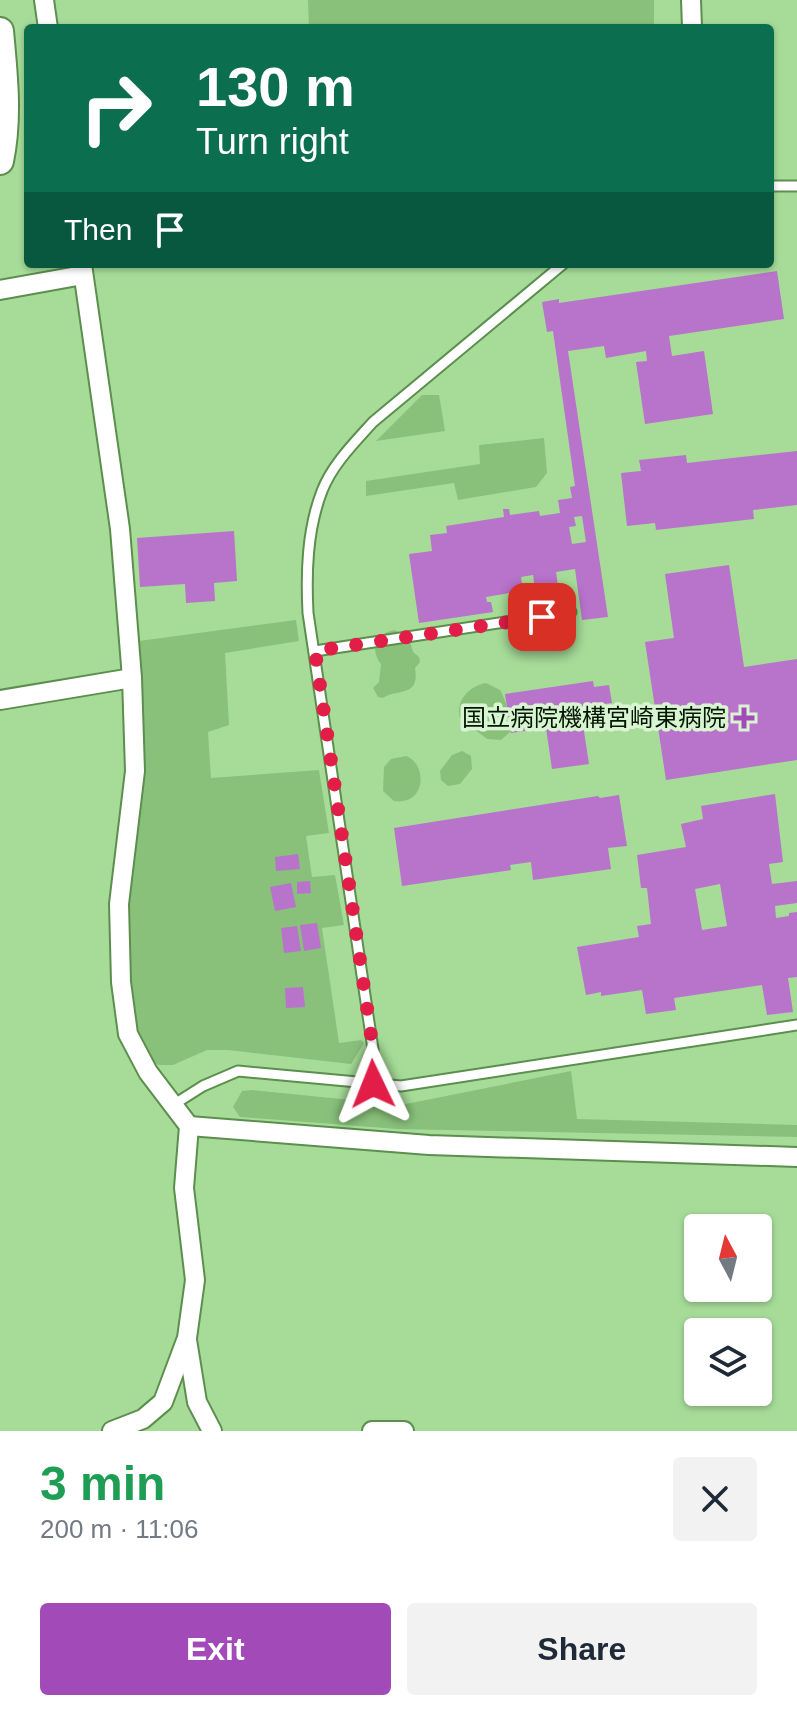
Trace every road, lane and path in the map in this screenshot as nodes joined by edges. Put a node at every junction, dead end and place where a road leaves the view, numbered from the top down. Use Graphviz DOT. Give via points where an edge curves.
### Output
graph roads {
  1 [pos="44,0"];
  2 [pos="691,0"];
  3 [pos="47,24"];
  4 [pos="692,24"];
  5 [pos="0,31"];
  6 [pos="0,161"];
  7 [pos="774,186"];
  8 [pos="797,186"];
  9 [pos="558,268"];
  10 [pos="82,269"];
  11 [pos="0,290"];
  12 [pos="571,612"];
  13 [pos="315,651"];
  14 [pos="132,678"];
  15 [pos="0,700"];
  16 [pos="797,1025"];
  17 [pos="373,1084"];
  18 [pos="173,1105"];
  19 [pos="189,1126"];
  20 [pos="797,1157"];
  21 [pos="187,1338"];
  22 [pos="112,1431"];
  23 [pos="212,1431"];
  24 [pos="372,1431"];
  25 [pos="404,1431"];
  1 -- 3 [label="street"];
  2 -- 4 [label="street"];
  5 -- 6 [label="street" via="6,100"];
  7 -- 8 [label="lane"];
  9 -- 13 [label="lane" via="373,422 345,452 322,490 306,565"];
  10 -- 11 [label="street"];
  10 -- 14 [label="street" via="120,529"];
  12 -- 13 [label="lane"];
  13 -- 17 [label="lane" via="373,1049"];
  14 -- 15 [label="street"];
  14 -- 18 [label="street" via="135,771 119,904 121,982 128,1034"];
  16 -- 17 [label="lane" via="401,1086"];
  17 -- 18 [label="lane" via="238,1071"];
  18 -- 19 [label="street"];
  19 -- 20 [label="street" via="429,1145"];
  19 -- 21 [label="street" via="184,1188 195,1280"];
  21 -- 22 [label="street" via="163,1402 143,1419"];
  21 -- 23 [label="street" via="197,1402"];
  24 -- 25 [label="street"];
}
